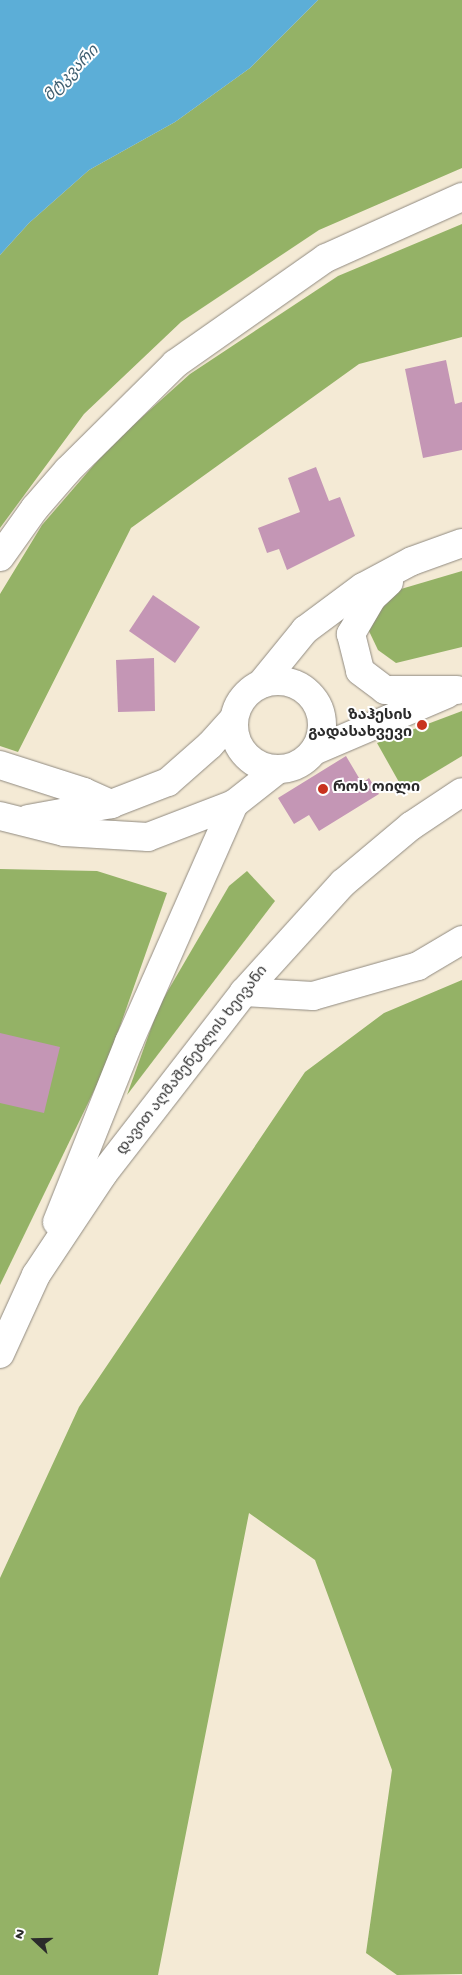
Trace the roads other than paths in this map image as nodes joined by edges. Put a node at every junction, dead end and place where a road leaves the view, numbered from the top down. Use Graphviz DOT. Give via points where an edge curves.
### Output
graph roads {
  1 [pos="462,197"];
  2 [pos="462,543"];
  3 [pos="0,557"];
  4 [pos="412,561"];
  5 [pos="261,684"];
  6 [pos="459,689"];
  7 [pos="234,718"];
  8 [pos="314,751"];
  9 [pos="0,765"];
  10 [pos="277,770"];
  11 [pos="462,792"];
  12 [pos="110,804"];
  13 [pos="234,804"];
  14 [pos="10,819"];
  15 [pos="462,940"];
  16 [pos="244,992"];
  17 [pos="36,1275"];
  18 [pos="0,1354"];
  1 -- 3 [label="main road" via="326,258 175,364 68,470 35,508"];
  2 -- 4 [label="main road"];
  4 -- 5 [label="main road" via="363,587 305,630"];
  4 -- 6 [label="main road" via="372,598 351,634 360,671 385,690"];
  5 -- 7 [label="main road" via="243,698"];
  5 -- 8 [label="main road" via="290,682 313,698 320,710 322,724"];
  6 -- 8 [label="main road"];
  7 -- 10 [label="main road" via="234,731 244,754 253,762"];
  7 -- 12 [label="main road" via="210,745 168,782"];
  8 -- 10 [label="main road" via="298,765"];
  9 -- 12 [label="main road" via="84,792"];
  10 -- 13 [label="main road"];
  11 -- 16 [label="main road, დავით აღმაშენებლის ხეივანი" via="411,826 343,883"];
  12 -- 14 [label="main road"];
  13 -- 14 [label="main road" via="148,837 64,832"];
  13 -- 17 [label="main road" via="129,1042"];
  15 -- 16 [label="main road" via="418,966 313,996"];
  16 -- 17 [label="main road, დავით აღმაშენებლის ხეივანი" via="104,1174"];
  17 -- 18 [label="main road, დავით აღმაშენებლის ხეივანი"];
}
